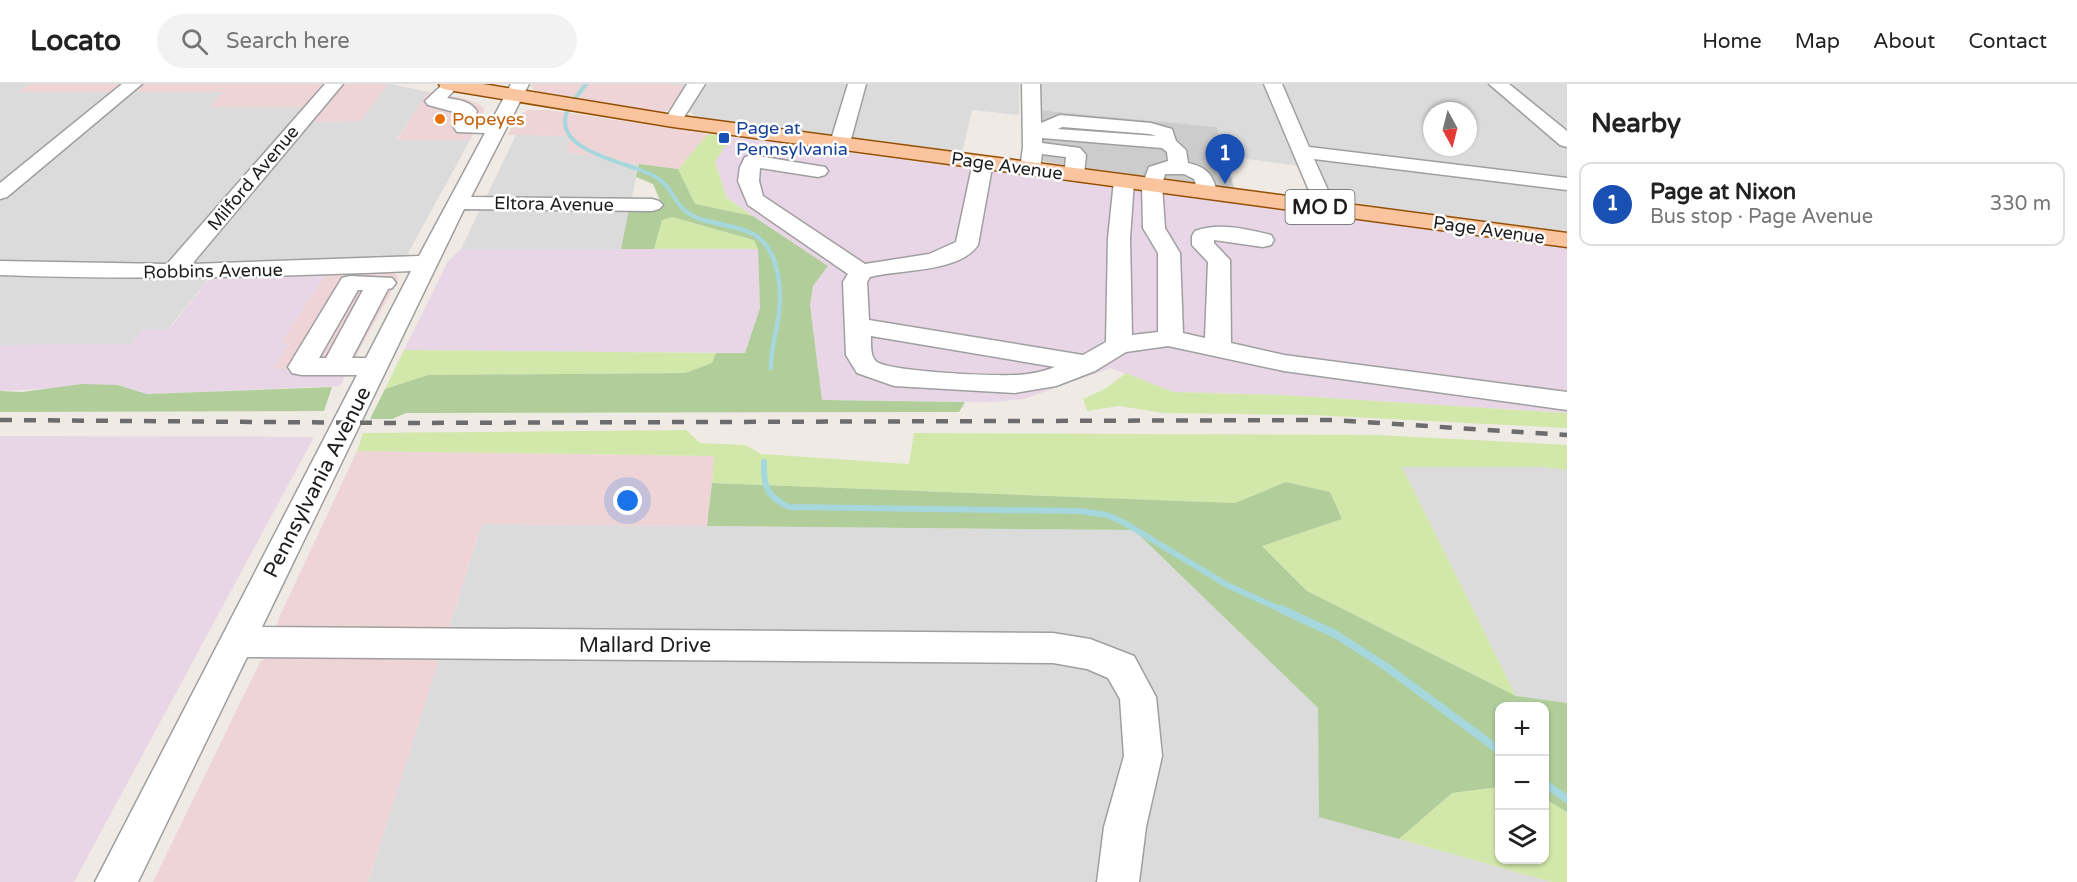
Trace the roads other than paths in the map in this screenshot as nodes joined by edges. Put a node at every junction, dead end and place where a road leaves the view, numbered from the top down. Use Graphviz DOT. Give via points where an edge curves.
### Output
graph roads {
  1 [pos="134,84"];
  2 [pos="334,84"];
  3 [pos="696,84"];
  4 [pos="857,84"];
  5 [pos="1032,84"];
  6 [pos="1273,84"];
  7 [pos="1498,84"];
  8 [pos="456,85"];
  9 [pos="516,89"];
  10 [pos="673,121"];
  11 [pos="497,127"];
  12 [pos="769,134"];
  13 [pos="1039,138"];
  14 [pos="1567,141"];
  15 [pos="840,143"];
  16 [pos="1303,152"];
  17 [pos="752,161"];
  18 [pos="983,162"];
  19 [pos="1179,168"];
  20 [pos="1030,169"];
  21 [pos="818,171"];
  22 [pos="1074,175"];
  23 [pos="1124,181"];
  24 [pos="1567,184"];
  25 [pos="1152,185"];
  26 [pos="1207,192"];
  27 [pos="0,193"];
  28 [pos="456,203"];
  29 [pos="652,205"];
  30 [pos="1325,208"];
  31 [pos="1263,240"];
  32 [pos="1567,240"];
  33 [pos="1169,253"];
  34 [pos="1219,260"];
  35 [pos="0,268"];
  36 [pos="173,272"];
  37 [pos="861,272"];
  38 [pos="422,273"];
  39 [pos="356,302"];
  40 [pos="857,326"];
  41 [pos="1171,339"];
  42 [pos="1119,345"];
  43 [pos="1218,349"];
  44 [pos="1086,365"];
  45 [pos="375,366"];
  46 [pos="334,367"];
  47 [pos="1567,401"];
  48 [pos="237,642"];
  49 [pos="116,882"];
  50 [pos="1118,882"];
  1 -- 27 [label="street"];
  2 -- 36 [label="street, Milford Avenue"];
  3 -- 10 [label="street"];
  4 -- 15 [label="street"];
  5 -- 13 [label="street"];
  6 -- 16 [label="street"];
  7 -- 14 [label="street"];
  8 -- 9 [label="main road, Page Avenue / MO D"];
  8 -- 11 [label="street" via="434,101 468,111 464,128"];
  9 -- 10 [label="main road, Page Avenue / MO D" via="573,105"];
  9 -- 11 [label="street, Pennsylvania Avenue"];
  10 -- 12 [label="main road, Page Avenue / MO D"];
  11 -- 28 [label="street, Pennsylvania Avenue"];
  12 -- 15 [label="main road, Page Avenue / MO D"];
  12 -- 17 [label="street"];
  13 -- 19 [label="street" via="1049,125 1060,121 1159,130 1176,150"];
  13 -- 20 [label="street"];
  13 -- 22 [label="street" via="1076,155"];
  15 -- 18 [label="main road, Page Avenue / MO D"];
  16 -- 24 [label="street"];
  16 -- 30 [label="street"];
  17 -- 21 [label="street"];
  17 -- 37 [label="street" via="747,174 755,201"];
  18 -- 20 [label="main road, Page Avenue / MO D"];
  18 -- 37 [label="street" via="967,245 940,258 877,266"];
  19 -- 25 [label="street" via="1162,167 1156,171"];
  19 -- 26 [label="street" via="1203,177"];
  20 -- 22 [label="main road, Page Avenue / MO D"];
  22 -- 23 [label="main road, Page Avenue / MO D"];
  23 -- 25 [label="main road, Page Avenue / MO D"];
  23 -- 42 [label="street" via="1119,238"];
  25 -- 26 [label="main road, Page Avenue / MO D"];
  25 -- 33 [label="street" via="1154,228"];
  26 -- 30 [label="main road, Page Avenue / MO D"];
  28 -- 29 [label="street, Eltora Avenue"];
  28 -- 38 [label="street, Pennsylvania Avenue"];
  30 -- 32 [label="main road, Page Avenue / MO D"];
  31 -- 34 [label="street" via="1208,233 1203,236 1203,245"];
  33 -- 34 [label="street"];
  33 -- 41 [label="street"];
  34 -- 43 [label="street"];
  35 -- 36 [label="street, Robbins Avenue"];
  36 -- 38 [label="street, Robbins Avenue"];
  37 -- 40 [label="street" via="855,282"];
  38 -- 39 [label="street"];
  38 -- 45 [label="street, Pennsylvania Avenue"];
  39 -- 46 [label="street"];
  39 -- 46 [label="street" via="301,367"];
  40 -- 44 [label="street"];
  40 -- 44 [label="street" via="859,355 866,367 894,376 1015,384 1047,380"];
  41 -- 42 [label="street"];
  41 -- 43 [label="street"];
  42 -- 44 [label="street"];
  43 -- 47 [label="street" via="1284,363"];
  45 -- 46 [label="street"];
  45 -- 48 [label="street, Pennsylvania Avenue"];
  48 -- 49 [label="street, Pennsylvania Avenue"];
  48 -- 50 [label="street, Mallard Drive" via="1053,648 1090,654 1120,668 1138,698 1143,756 1125,827"];
}
